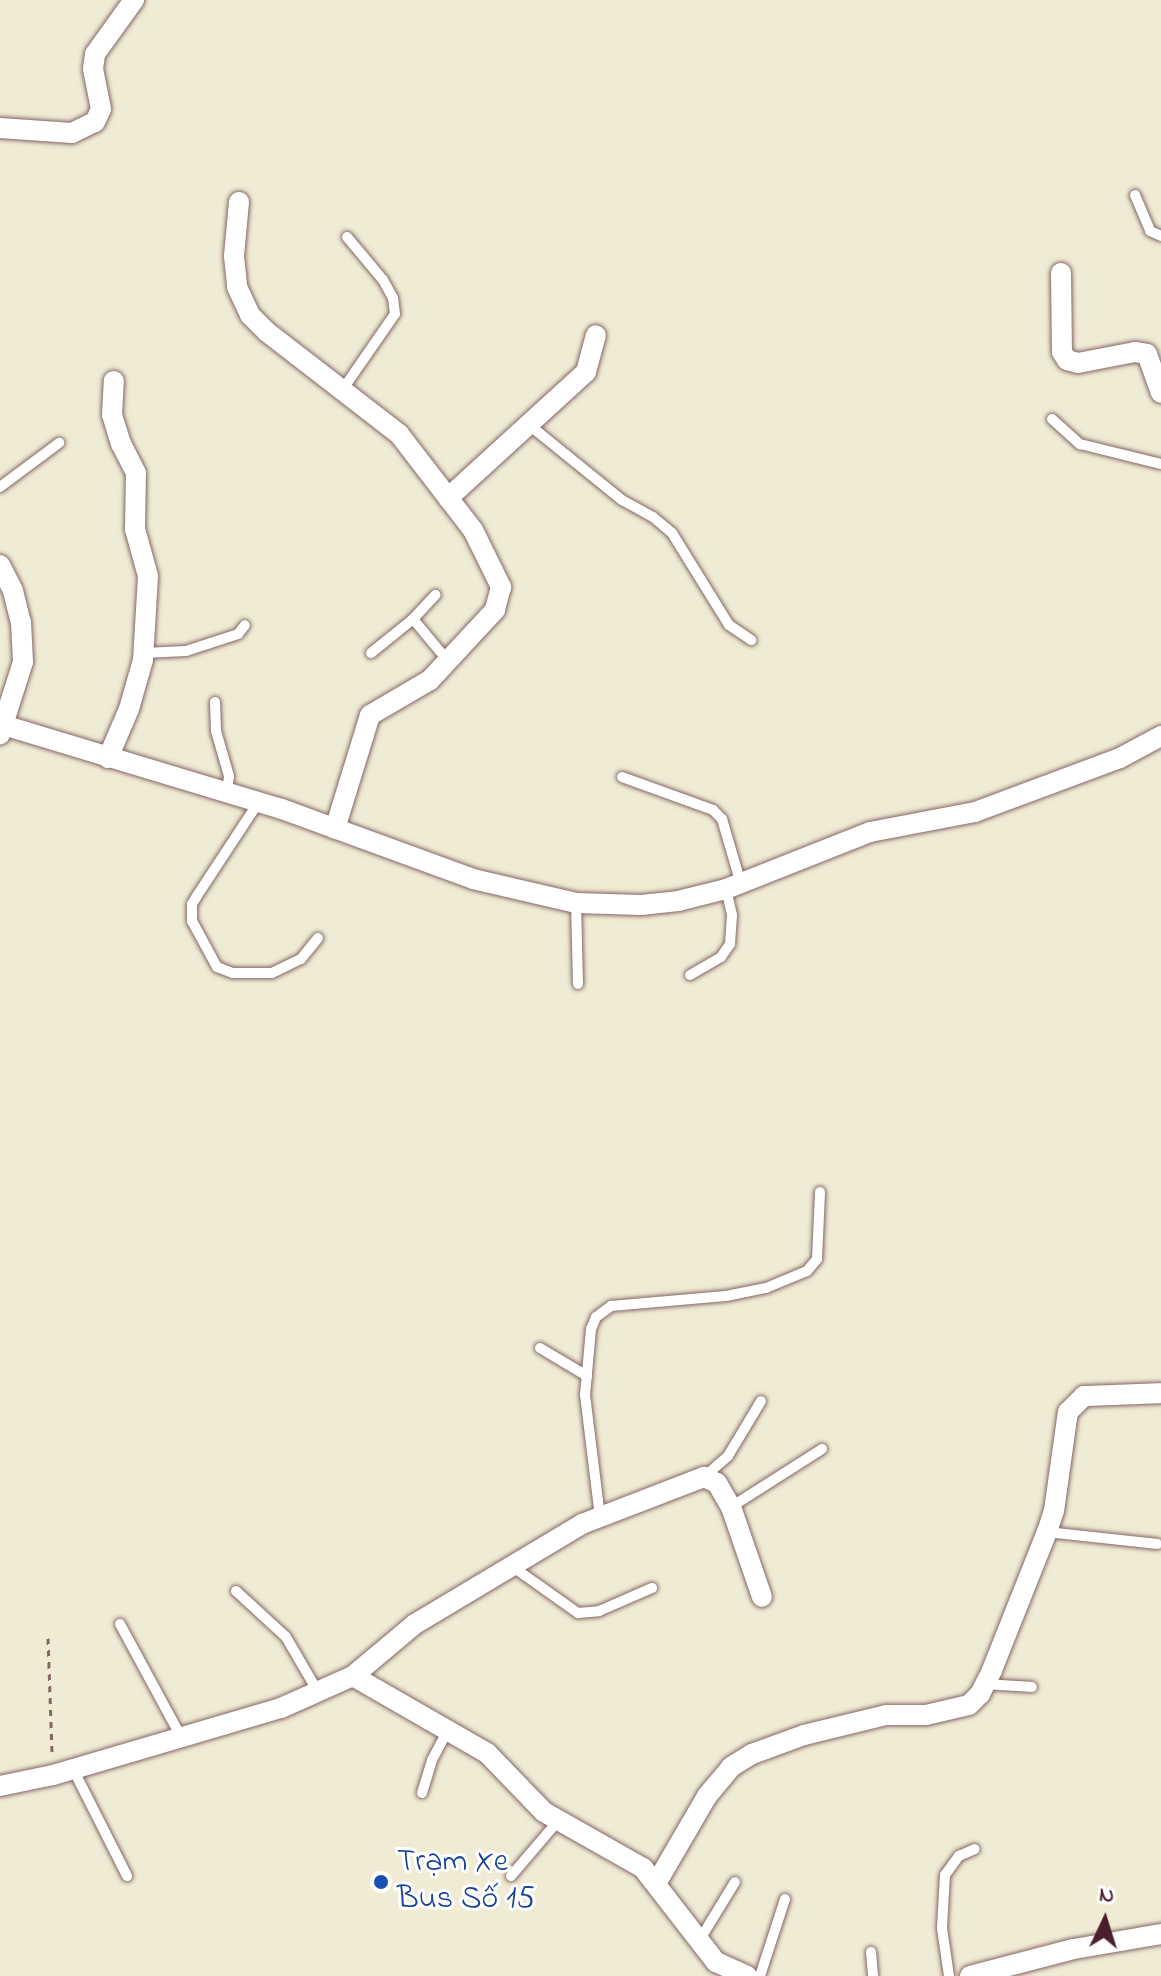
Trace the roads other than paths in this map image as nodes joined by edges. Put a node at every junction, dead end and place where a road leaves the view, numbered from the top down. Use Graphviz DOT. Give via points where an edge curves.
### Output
graph roads {
  1 [pos="134,0"];
  2 [pos="0,128"];
  3 [pos="1135,195"];
  4 [pos="239,202"];
  5 [pos="1161,236"];
  6 [pos="347,237"];
  7 [pos="1061,273"];
  8 [pos="596,335"];
  9 [pos="114,381"];
  10 [pos="343,389"];
  11 [pos="1161,393"];
  12 [pos="1052,419"];
  13 [pos="528,424"];
  14 [pos="59,443"];
  15 [pos="1161,464"];
  16 [pos="0,487"];
  17 [pos="448,498"];
  18 [pos="0,565"];
  19 [pos="435,595"];
  20 [pos="413,619"];
  21 [pos="245,625"];
  22 [pos="751,640"];
  23 [pos="144,653"];
  24 [pos="371,653"];
  25 [pos="448,661"];
  26 [pos="215,702"];
  27 [pos="1,728"];
  28 [pos="1161,736"];
  29 [pos="108,758"];
  30 [pos="622,777"];
  31 [pos="227,793"];
  32 [pos="258,803"];
  33 [pos="335,829"];
  34 [pos="733,886"];
  35 [pos="576,903"];
  36 [pos="318,938"];
  37 [pos="690,975"];
  38 [pos="578,984"];
  39 [pos="820,1192"];
  40 [pos="540,1348"];
  41 [pos="587,1376"];
  42 [pos="1161,1393"];
  43 [pos="761,1401"];
  44 [pos="822,1449"];
  45 [pos="704,1477"];
  46 [pos="731,1507"];
  47 [pos="600,1517"];
  48 [pos="1047,1532"];
  49 [pos="1157,1544"];
  50 [pos="513,1567"];
  51 [pos="652,1588"];
  52 [pos="236,1591"];
  53 [pos="762,1597"];
  54 [pos="120,1624"];
  55 [pos="353,1676"];
  56 [pos="985,1684"];
  57 [pos="1032,1687"];
  58 [pos="318,1692"];
  59 [pos="449,1728"];
  60 [pos="181,1737"];
  61 [pos="73,1769"];
  62 [pos="0,1786"];
  63 [pos="422,1793"];
  64 [pos="558,1821"];
  65 [pos="975,1849"];
  66 [pos="127,1876"];
  67 [pos="511,1876"];
  68 [pos="657,1882"];
  69 [pos="735,1882"];
  70 [pos="785,1899"];
  71 [pos="1161,1934"];
  72 [pos="699,1941"];
  73 [pos="871,1952"];
  74 [pos="747,1976"];
  75 [pos="760,1976"];
  76 [pos="873,1976"];
  77 [pos="949,1976"];
  78 [pos="970,1976"];
  1 -- 2 [label="street" via="95,54 101,109 95,122 72,133"];
  3 -- 5 [label="lane" via="1143,220"];
  4 -- 10 [label="street" via="237,287 250,315"];
  6 -- 10 [label="lane" via="383,280 395,314"];
  7 -- 11 [label="street" via="1062,352 1067,360 1147,354"];
  8 -- 13 [label="street" via="586,372"];
  9 -- 23 [label="street" via="112,415 136,473 135,529 148,576"];
  10 -- 17 [label="street" via="399,434"];
  12 -- 15 [label="lane" via="1080,444"];
  13 -- 17 [label="street"];
  13 -- 22 [label="lane" via="672,533 729,625"];
  14 -- 16 [label="lane"];
  17 -- 25 [label="street" via="473,530 501,587 495,610"];
  18 -- 27 [label="street" via="16,601 23,662"];
  19 -- 20 [label="lane"];
  20 -- 24 [label="lane"];
  20 -- 25 [label="lane"];
  21 -- 23 [label="lane" via="238,634 186,651"];
  23 -- 29 [label="street"];
  25 -- 33 [label="street" via="430,680 370,715"];
  26 -- 31 [label="lane" via="216,731 229,776"];
  27 -- 29 [label="street"];
  28 -- 34 [label="street" via="1120,758 975,812 870,832"];
  29 -- 31 [label="street"];
  30 -- 34 [label="lane" via="713,810 732,843"];
  31 -- 32 [label="street"];
  32 -- 33 [label="street"];
  32 -- 36 [label="lane" via="197,896 192,921 217,967 233,973 272,973 301,959"];
  33 -- 35 [label="street" via="473,879"];
  34 -- 35 [label="street" via="678,901"];
  34 -- 37 [label="lane" via="730,944 721,957"];
  35 -- 38 [label="lane"];
  39 -- 41 [label="lane" via="817,1259 807,1271 766,1288 726,1296 611,1306 596,1317 591,1329"];
  40 -- 41 [label="lane"];
  41 -- 47 [label="lane"];
  42 -- 48 [label="street" via="1095,1395 1074,1403 1068,1412"];
  43 -- 45 [label="lane" via="728,1456"];
  44 -- 46 [label="lane"];
  45 -- 46 [label="street" via="717,1483"];
  45 -- 47 [label="street"];
  46 -- 53 [label="street"];
  47 -- 50 [label="street"];
  48 -- 49 [label="lane"];
  48 -- 56 [label="street"];
  50 -- 51 [label="lane" via="578,1613 599,1611"];
  50 -- 55 [label="street" via="415,1624"];
  52 -- 58 [label="lane" via="286,1637"];
  54 -- 60 [label="lane"];
  55 -- 58 [label="street"];
  55 -- 59 [label="street"];
  56 -- 57 [label="lane"];
  56 -- 68 [label="street" via="969,1705 954,1710 886,1715 752,1754 731,1767 707,1796"];
  58 -- 60 [label="street"];
  59 -- 63 [label="lane"];
  59 -- 64 [label="street" via="487,1753"];
  60 -- 61 [label="street"];
  61 -- 62 [label="street"];
  61 -- 66 [label="lane"];
  64 -- 67 [label="lane"];
  64 -- 68 [label="street" via="643,1868"];
  65 -- 77 [label="lane" via="959,1856 945,1875 942,1928"];
  68 -- 72 [label="street"];
  69 -- 72 [label="lane"];
  70 -- 75 [label="lane"];
  71 -- 78 [label="street" via="1074,1949"];
  72 -- 74 [label="street" via="716,1962"];
  73 -- 76 [label="lane"];
}
